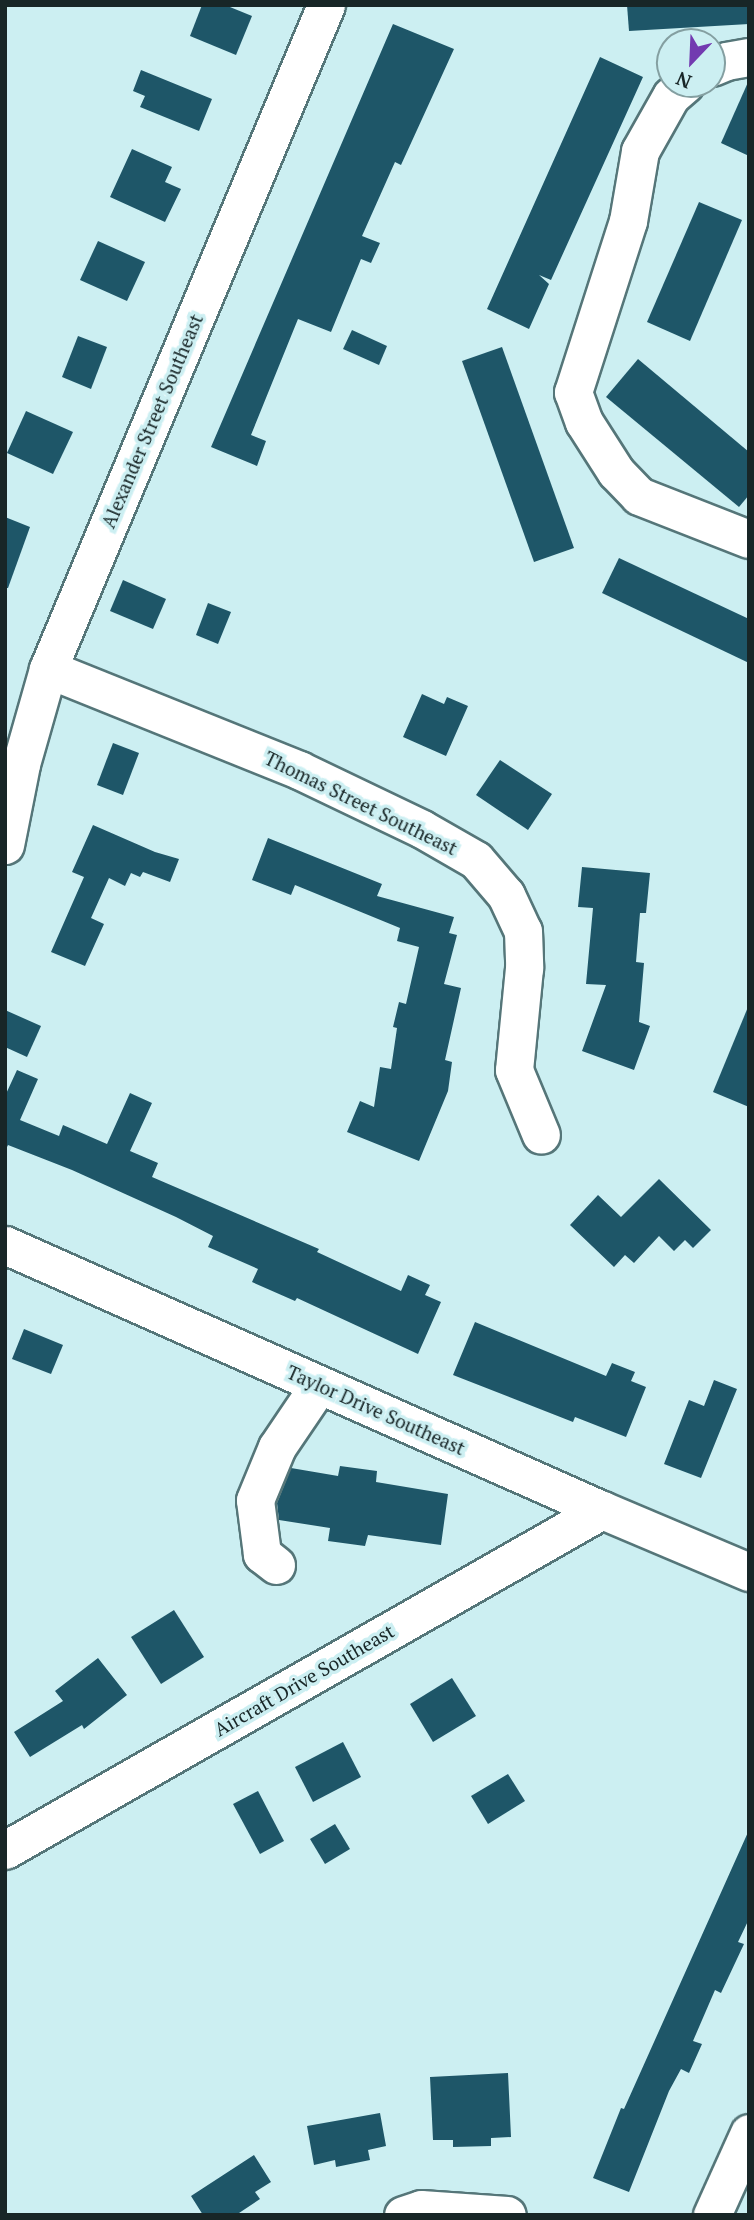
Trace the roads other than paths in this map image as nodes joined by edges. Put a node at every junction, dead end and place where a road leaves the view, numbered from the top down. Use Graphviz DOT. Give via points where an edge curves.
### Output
graph roads {
  1 [pos="326,5"];
  2 [pos="749,58"];
  3 [pos="726,61"];
  4 [pos="670,98"];
  5 [pos="749,539"];
  6 [pos="48,669"];
  7 [pos="5,845"];
  8 [pos="541,1135"];
  9 [pos="6,1249"];
  10 [pos="319,1385"];
  11 [pos="602,1510"];
  12 [pos="276,1565"];
  13 [pos="749,1572"];
  14 [pos="5,1850"];
  15 [pos="749,2133"];
  16 [pos="403,2215"];
  17 [pos="507,2215"];
  18 [pos="712,2215"];
  1 -- 6 [label="street, Alexander Street Southeast"];
  2 -- 3 [label="street"];
  4 -- 5 [label="street" via="640,151 628,220 573,392 584,422 616,472 639,496"];
  6 -- 7 [label="street, Alexander Street Southeast" via="21,764"];
  6 -- 8 [label="street, Thomas Street Southeast" via="299,770 476,860 506,895 523,931 514,1070"];
  9 -- 10 [label="street, Taylor Drive Southeast"];
  10 -- 11 [label="street, Taylor Drive Southeast"];
  10 -- 12 [label="street" via="277,1447 255,1500 262,1554"];
  11 -- 13 [label="street, Taylor Drive Southeast"];
  11 -- 14 [label="street, Aircraft Drive Southeast" via="408,1610"];
  15 -- 18 [label="street"];
  16 -- 17 [label="street" via="421,2209"];
}
